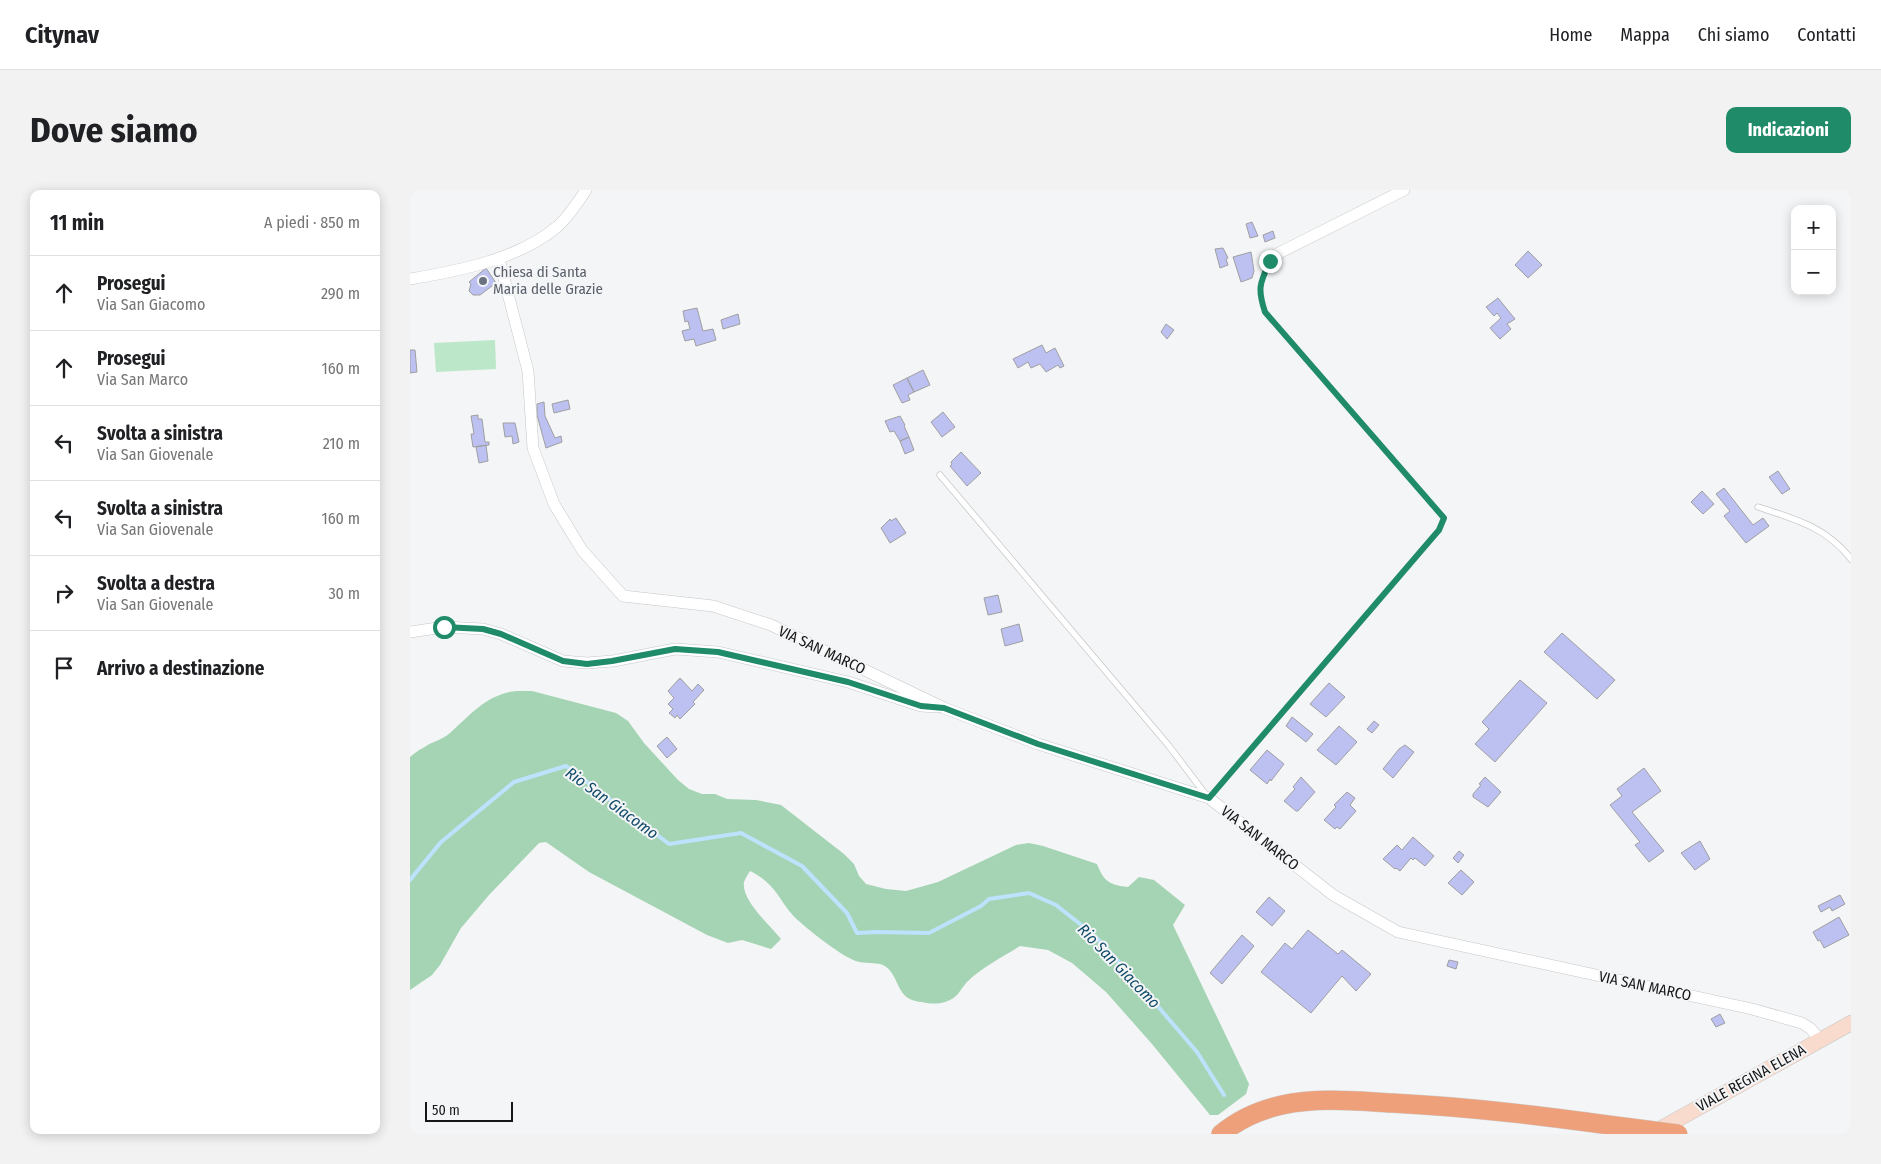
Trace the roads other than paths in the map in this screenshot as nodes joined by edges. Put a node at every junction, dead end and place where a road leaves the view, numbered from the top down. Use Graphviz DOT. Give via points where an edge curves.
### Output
graph roads {
  1 [pos="586,190"];
  2 [pos="1404,190"];
  3 [pos="1275,255"];
  4 [pos="499,259"];
  5 [pos="410,279"];
  6 [pos="940,475"];
  7 [pos="1758,507"];
  8 [pos="1851,559"];
  9 [pos="410,632"];
  10 [pos="944,708"];
  11 [pos="1209,798"];
  12 [pos="1851,1023"];
  13 [pos="1820,1040"];
  14 [pos="1221,1134"];
  15 [pos="1652,1134"];
  16 [pos="1678,1134"];
  1 -- 4 [label="street" via="558,226"];
  2 -- 3 [label="street"];
  4 -- 5 [label="street"];
  4 -- 10 [label="street, VIA SAN MARCO" via="528,371 533,448 554,504 582,550 623,596 713,606 771,625"];
  6 -- 11 [label="lane" via="1169,746"];
  7 -- 8 [label="lane" via="1799,520 1825,533"];
  9 -- 10 [label="street" via="444,627 483,629 563,661 587,664 675,649 718,652 848,682 921,706"];
  10 -- 11 [label="street, VIA SAN MARCO" via="1038,744"];
  11 -- 13 [label="street, VIA SAN MARCO" via="1332,895 1398,932 1752,1009 1802,1023"];
  12 -- 13 [label="main road, VIALE REGINA ELENA"];
  13 -- 15 [label="main road, VIALE REGINA ELENA"];
  14 -- 16 [label="highway, bridge" via="1245,1118 1283,1105 1353,1101 1451,1106"];
}
